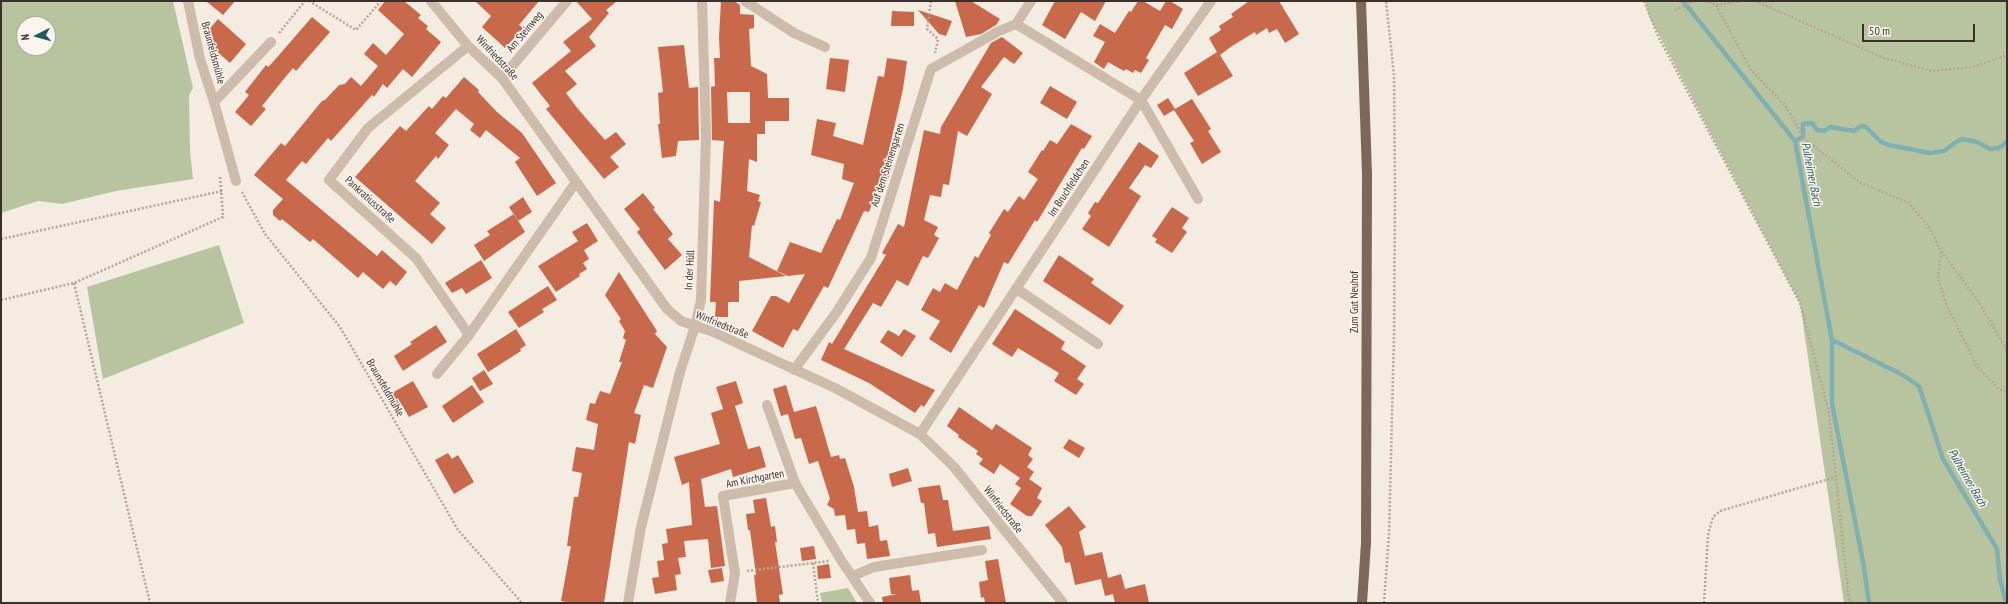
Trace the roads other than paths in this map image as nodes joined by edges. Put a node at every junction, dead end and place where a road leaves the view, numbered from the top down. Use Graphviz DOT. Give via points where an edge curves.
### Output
graph roads {
  1 [pos="188,1"];
  2 [pos="432,1"];
  3 [pos="567,1"];
  4 [pos="702,1"];
  5 [pos="745,1"];
  6 [pos="1031,1"];
  7 [pos="1211,1"];
  8 [pos="1361,1"];
  9 [pos="1016,24"];
  10 [pos="270,42"];
  11 [pos="468,46"];
  12 [pos="825,47"];
  13 [pos="502,78"];
  14 [pos="1141,100"];
  15 [pos="214,102"];
  16 [pos="236,180"];
  17 [pos="576,182"];
  18 [pos="1198,199"];
  19 [pos="1017,289"];
  20 [pos="695,326"];
  21 [pos="469,335"];
  22 [pos="1098,344"];
  23 [pos="794,370"];
  24 [pos="437,374"];
  25 [pos="767,405"];
  26 [pos="920,434"];
  27 [pos="795,483"];
  28 [pos="982,550"];
  29 [pos="853,576"];
  30 [pos="628,603"];
  31 [pos="730,603"];
  32 [pos="870,603"];
  33 [pos="1063,603"];
  34 [pos="1362,603"];
  1 -- 15 [label="street, Braunfeldsmühle" via="200,60"];
  2 -- 11 [label="street, Winfriedstraße"];
  3 -- 13 [label="street, Am Steinweg"];
  4 -- 20 [label="street, In der Hüll" via="706,136 705,211 701,300"];
  5 -- 12 [label="street" via="794,33"];
  6 -- 9 [label="street"];
  7 -- 14 [label="street, Im Bruchfeldchen"];
  8 -- 34 [label="main road, Zum Gut Neuhof" via="1367,174 1366,543"];
  9 -- 14 [label="street"];
  9 -- 23 [label="street, Auf dem Steinengarten" via="931,69 870,258 836,313"];
  10 -- 15 [label="street, Braunfeldsmühle"];
  11 -- 13 [label="street, Winfriedstraße"];
  11 -- 21 [label="street, Pankratiusstraße" via="368,128 329,180 416,258"];
  13 -- 17 [label="street, Winfriedstraße"];
  14 -- 18 [label="street"];
  14 -- 19 [label="street, Im Bruchfeldchen"];
  15 -- 16 [label="street"];
  17 -- 20 [label="street, Winfriedstraße" via="667,309 681,321"];
  17 -- 21 [label="street"];
  19 -- 22 [label="street"];
  19 -- 26 [label="street, Im Bruchfeldchen"];
  20 -- 23 [label="street, Winfriedstraße" via="711,330"];
  20 -- 30 [label="street, In der Hüll" via="680,372 641,527"];
  21 -- 24 [label="street"];
  23 -- 26 [label="street, Winfriedstraße" via="835,388"];
  25 -- 27 [label="street, Am Kirchgarten"];
  26 -- 33 [label="street, Winfriedstraße" via="954,467"];
  27 -- 29 [label="street, Am Kirchgarten"];
  27 -- 31 [label="street, Am Kirchgarten" via="723,496 735,573"];
  28 -- 29 [label="street" via="874,568"];
  29 -- 32 [label="street, Am Kirchgarten"];
}
